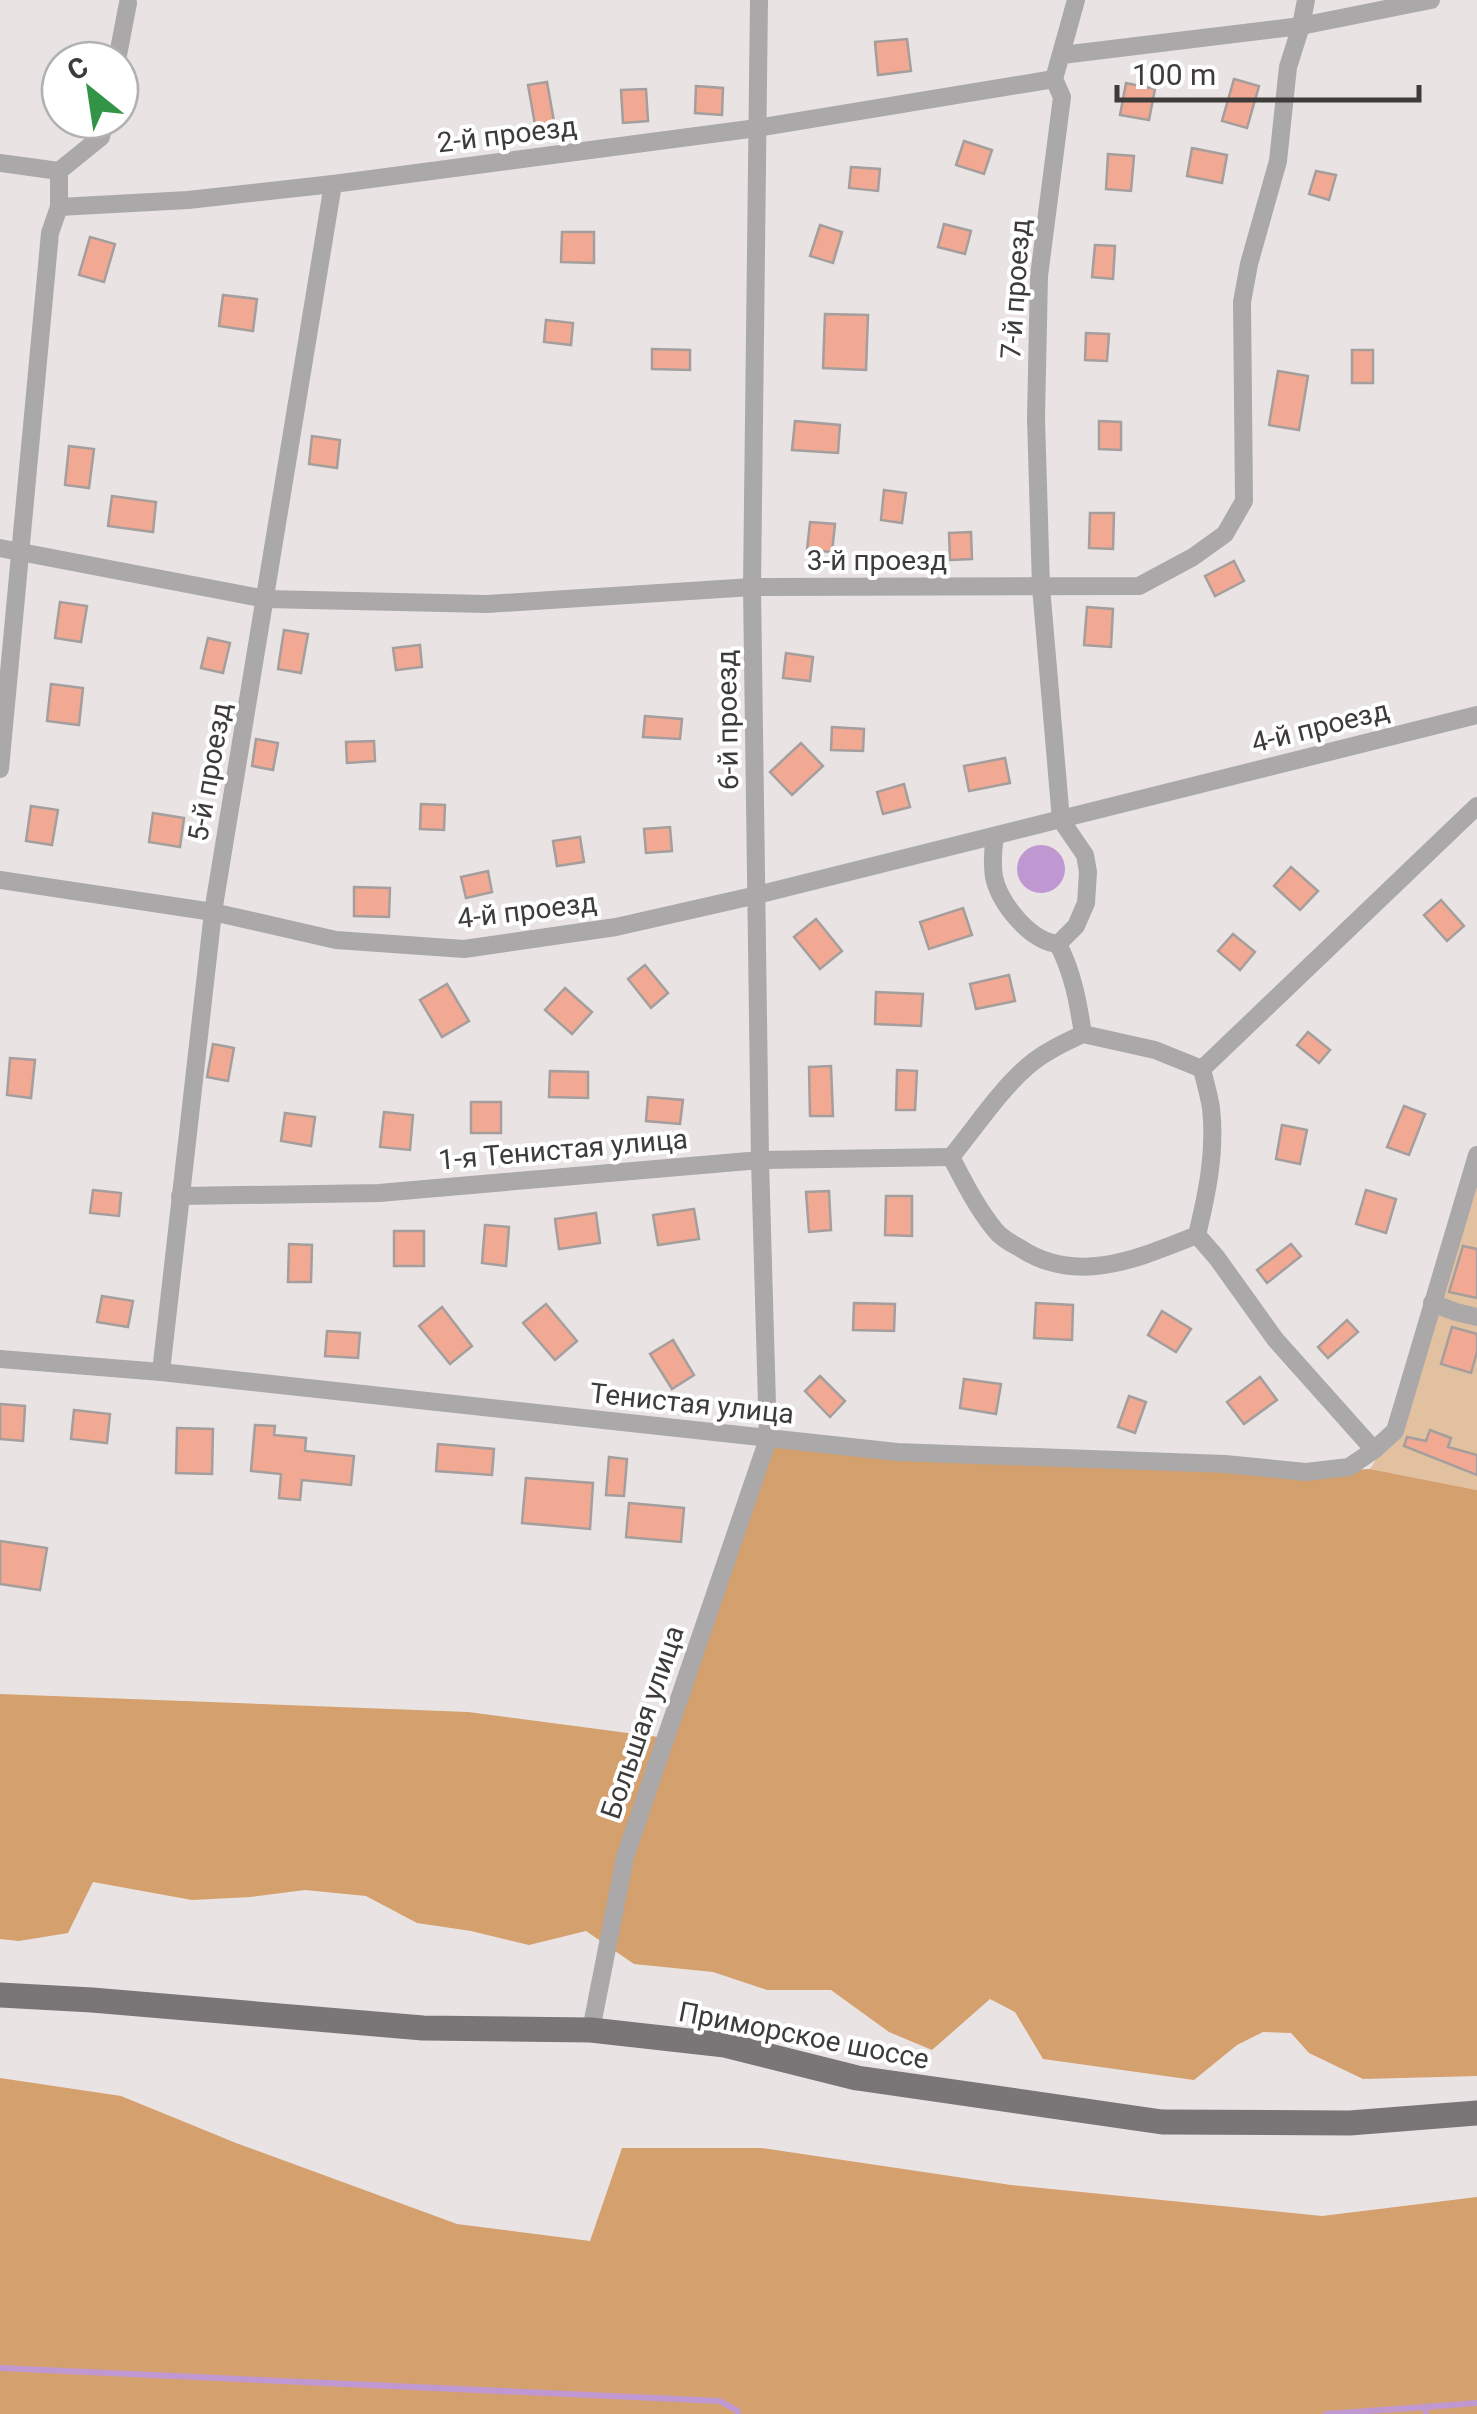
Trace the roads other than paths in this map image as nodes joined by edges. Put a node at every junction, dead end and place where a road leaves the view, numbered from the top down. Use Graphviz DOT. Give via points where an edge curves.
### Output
graph roads {
  1 [pos="759,0"];
  2 [pos="1076,0"];
  3 [pos="1306,0"];
  4 [pos="1432,0"];
  5 [pos="128,3"];
  6 [pos="1301,26"];
  7 [pos="120,40"];
  8 [pos="1062,55"];
  9 [pos="1054,79"];
  10 [pos="758,128"];
  11 [pos="97,140"];
  12 [pos="0,164"];
  13 [pos="59,171"];
  14 [pos="333,184"];
  15 [pos="59,207"];
  16 [pos="0,548"];
  17 [pos="21,552"];
  18 [pos="752,587"];
  19 [pos="1042,587"];
  20 [pos="266,599"];
  21 [pos="1477,715"];
  22 [pos="0,769"];
  23 [pos="1477,806"];
  24 [pos="1061,820"];
  25 [pos="995,836"];
  26 [pos="0,880"];
  27 [pos="757,895"];
  28 [pos="213,912"];
  29 [pos="1058,944"];
  30 [pos="1083,1034"];
  31 [pos="1202,1069"];
  32 [pos="951,1157"];
  33 [pos="1477,1157"];
  34 [pos="760,1160"];
  35 [pos="180,1196"];
  36 [pos="1196,1236"];
  37 [pos="1432,1303"];
  38 [pos="1477,1318"];
  39 [pos="0,1360"];
  40 [pos="161,1372"];
  41 [pos="768,1439"];
  42 [pos="1374,1450"];
  43 [pos="0,1994"];
  44 [pos="591,2030"];
  45 [pos="1477,2113"];
  1 -- 10 [label="street, 6-й проезд"];
  2 -- 8 [label="street, 7-й проезд"];
  3 -- 6 [label="street, 3-й проезд"];
  4 -- 6 [label="street"];
  5 -- 7 [label="street"];
  6 -- 8 [label="street"];
  6 -- 19 [label="street, 3-й проезд" via="1288,67 1278,161 1242,302 1244,501 1225,534 1139,586"];
  8 -- 9 [label="street, 7-й проезд"];
  9 -- 10 [label="street, 2-й проезд"];
  9 -- 19 [label="street, 7-й проезд" via="1062,97 1038,293"];
  10 -- 14 [label="street, 2-й проезд"];
  10 -- 18 [label="street, 6-й проезд"];
  11 -- 13 [label="street"];
  12 -- 13 [label="street"];
  13 -- 15 [label="street"];
  14 -- 15 [label="street, 2-й проезд"];
  14 -- 20 [label="street, 5-й проезд"];
  15 -- 17 [label="street" via="50,233"];
  16 -- 17 [label="street, 3-й проезд"];
  17 -- 20 [label="street, 3-й проезд"];
  17 -- 22 [label="street"];
  18 -- 19 [label="street, 3-й проезд"];
  18 -- 20 [label="street, 3-й проезд" via="487,604"];
  18 -- 27 [label="street, 6-й проезд"];
  19 -- 24 [label="street, 7-й проезд"];
  20 -- 28 [label="street, 5-й проезд"];
  21 -- 24 [label="street, 4-й проезд"];
  23 -- 31 [label="street"];
  24 -- 25 [label="street"];
  24 -- 29 [label="street" via="1085,854 1088,872 1086,904"];
  25 -- 27 [label="street, 4-й проезд"];
  25 -- 29 [label="street" via="994,877 1002,897 1045,943"];
  26 -- 28 [label="street, 4-й проезд"];
  27 -- 28 [label="street, 4-й проезд" via="616,927 464,949 336,940"];
  27 -- 34 [label="street, 6-й проезд"];
  28 -- 35 [label="street, 5-й проезд"];
  29 -- 30 [label="street" via="1076,987"];
  30 -- 31 [label="street"];
  30 -- 32 [label="street" via="1030,1064"];
  31 -- 36 [label="street" via="1212,1139"];
  32 -- 34 [label="street, 1-я Тенистая улица"];
  32 -- 36 [label="street" via="997,1234 1034,1258 1081,1269 1139,1258"];
  33 -- 37 [label="street"];
  34 -- 35 [label="street, 1-я Тенистая улица" via="378,1193"];
  34 -- 41 [label="street, 6-й проезд"];
  35 -- 40 [label="street, 5-й проезд"];
  36 -- 42 [label="street" via="1275,1339"];
  37 -- 38 [label="street"];
  37 -- 42 [label="street" via="1395,1430"];
  39 -- 40 [label="street, Тенистая улица"];
  40 -- 41 [label="street, Тенистая улица"];
  41 -- 42 [label="street, Тенистая улица" via="897,1452 1306,1472 1349,1467"];
  41 -- 44 [label="street, Большая улица" via="625,1857"];
  43 -- 44 [label="main road, Приморское шоссе" via="423,2028"];
  44 -- 45 [label="main road, Приморское шоссе" via="725,2045 856,2078 1162,2122 1350,2123"];
}
